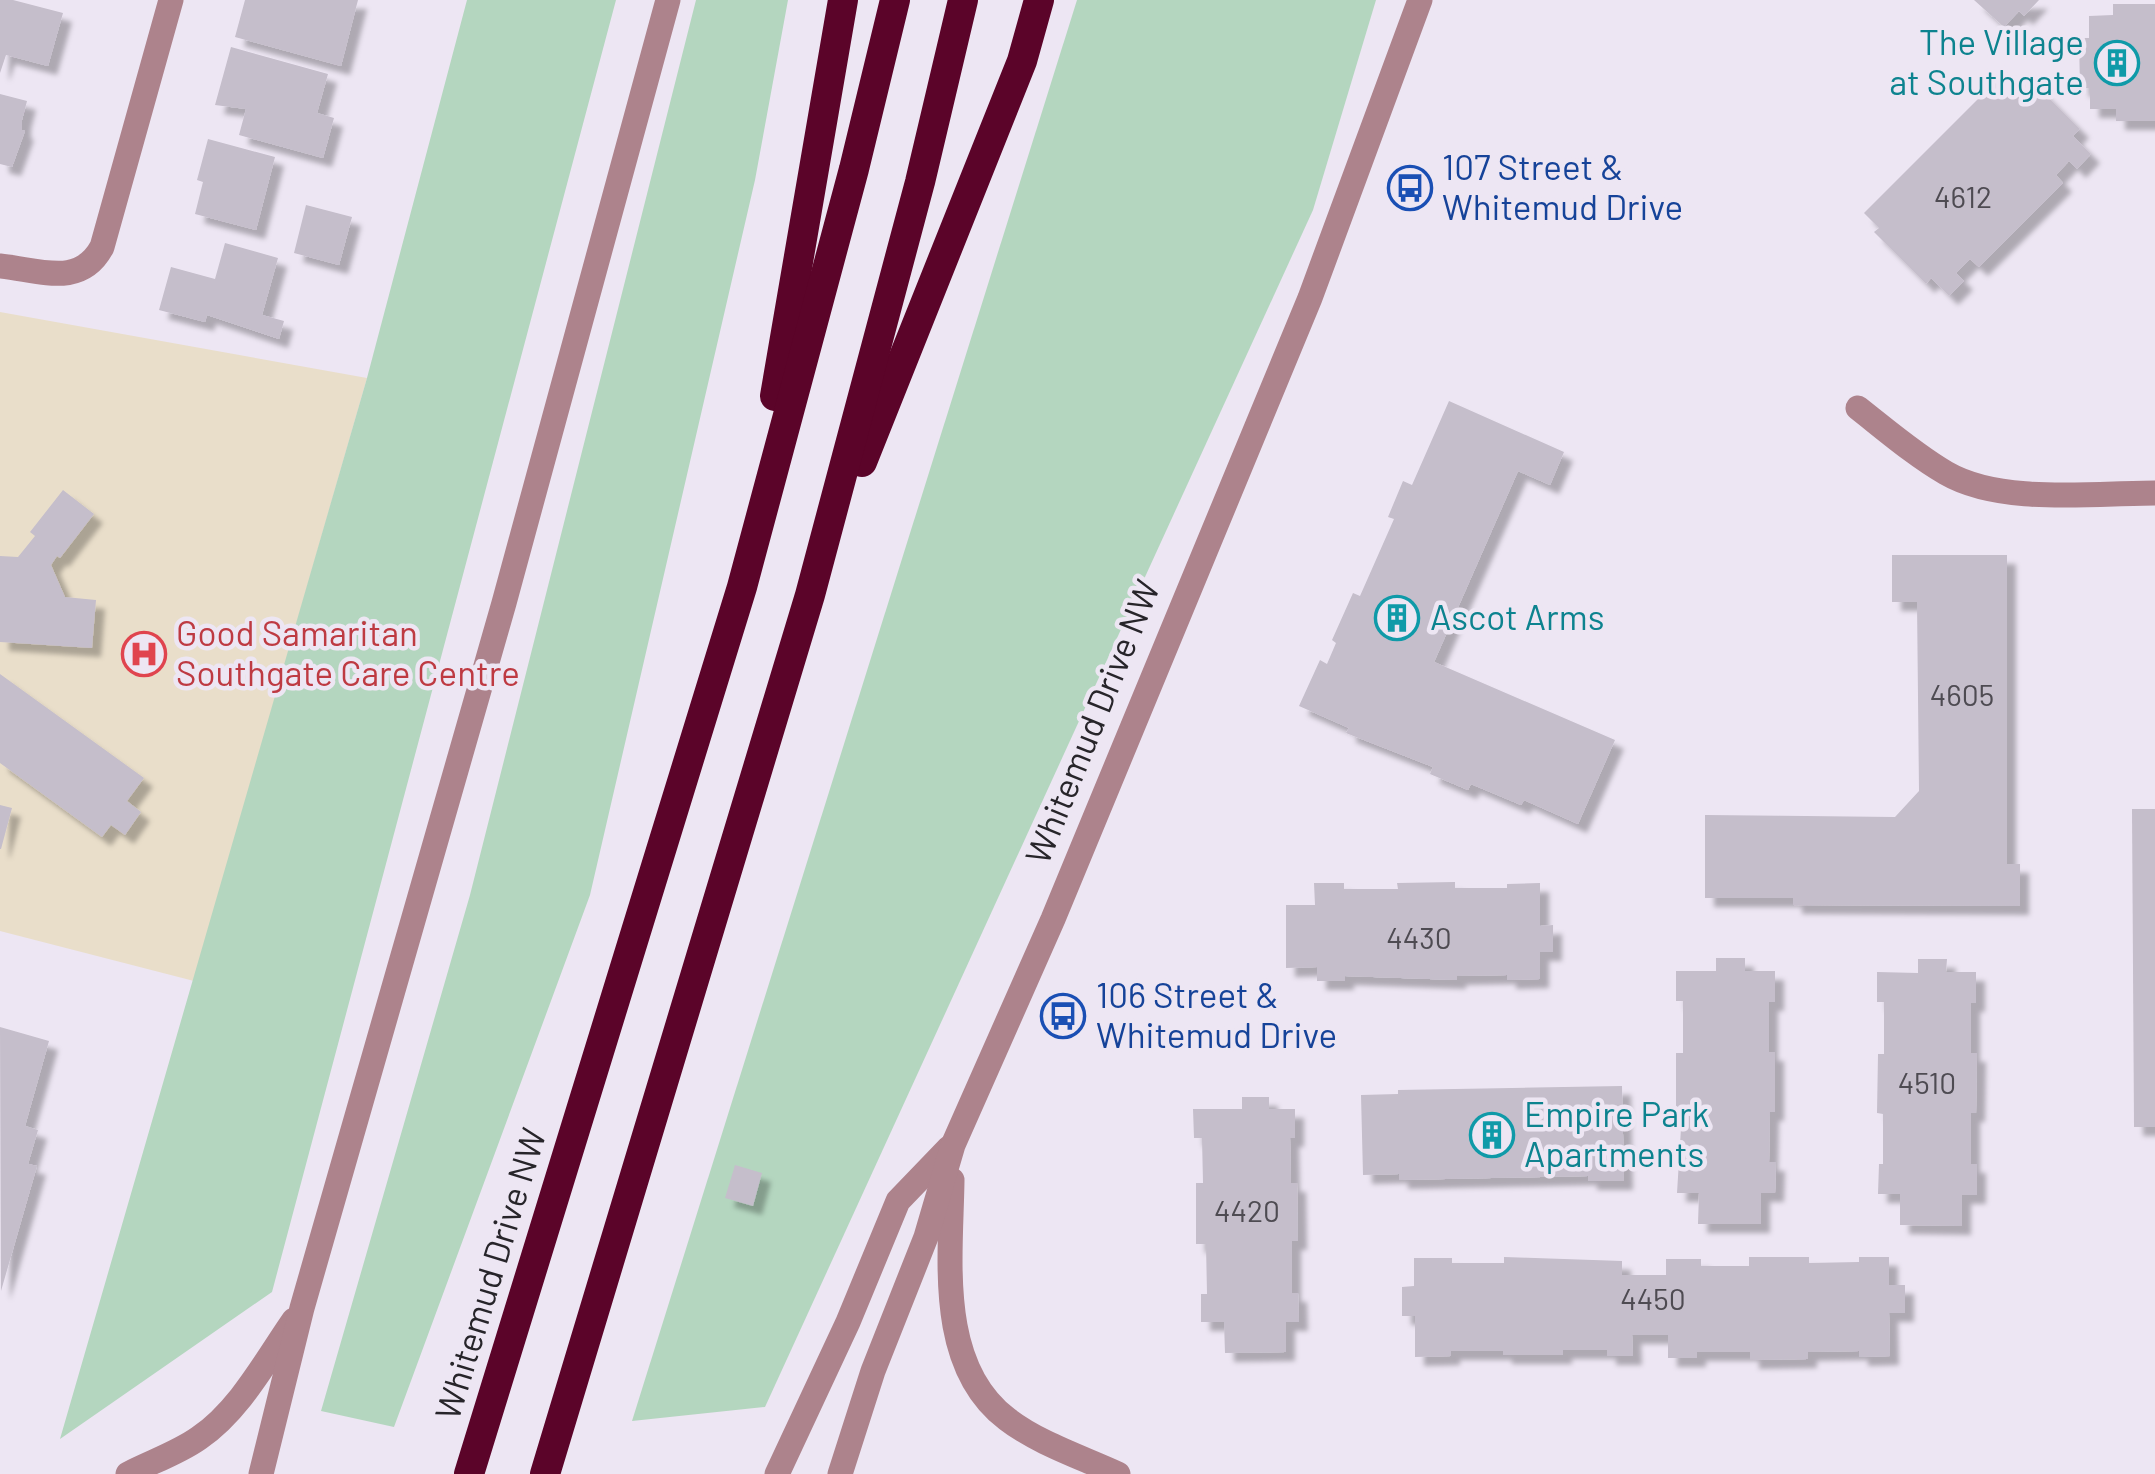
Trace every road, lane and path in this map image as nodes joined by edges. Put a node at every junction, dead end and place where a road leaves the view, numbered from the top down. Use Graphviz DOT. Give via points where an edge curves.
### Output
graph roads {
  1 [pos="170,0"];
  2 [pos="668,0"];
  3 [pos="842,0"];
  4 [pos="895,0"];
  5 [pos="963,0"];
  6 [pos="1039,0"];
  7 [pos="1420,0"];
  8 [pos="0,266"];
  9 [pos="1858,408"];
  10 [pos="2155,493"];
  11 [pos="742,587"];
  12 [pos="810,595"];
  13 [pos="953,1145"];
  14 [pos="302,1308"];
  15 [pos="128,1474"];
  16 [pos="261,1474"];
  17 [pos="469,1474"];
  18 [pos="545,1474"];
  19 [pos="777,1474"];
  20 [pos="840,1474"];
  21 [pos="1118,1474"];
  1 -- 8 [label="street" via="92,264 75,274"];
  2 -- 14 [label="street"];
  3 -- 11 [label="highway"];
  4 -- 11 [label="highway, Whitemud Drive NW"];
  5 -- 12 [label="highway"];
  6 -- 12 [label="highway" via="1022,61"];
  7 -- 13 [label="street, Whitemud Drive NW" via="1310,298"];
  9 -- 10 [label="street" via="1948,474 1985,486 2021,493"];
  11 -- 17 [label="highway, Whitemud Drive NW"];
  12 -- 18 [label="highway"];
  13 -- 19 [label="street" via="898,1201"];
  13 -- 20 [label="street, Whitemud Drive NW"];
  13 -- 21 [label="street" via="954,1316 970,1375 1008,1420"];
  14 -- 15 [label="street" via="222,1419 198,1439"];
  14 -- 16 [label="street"];
}
